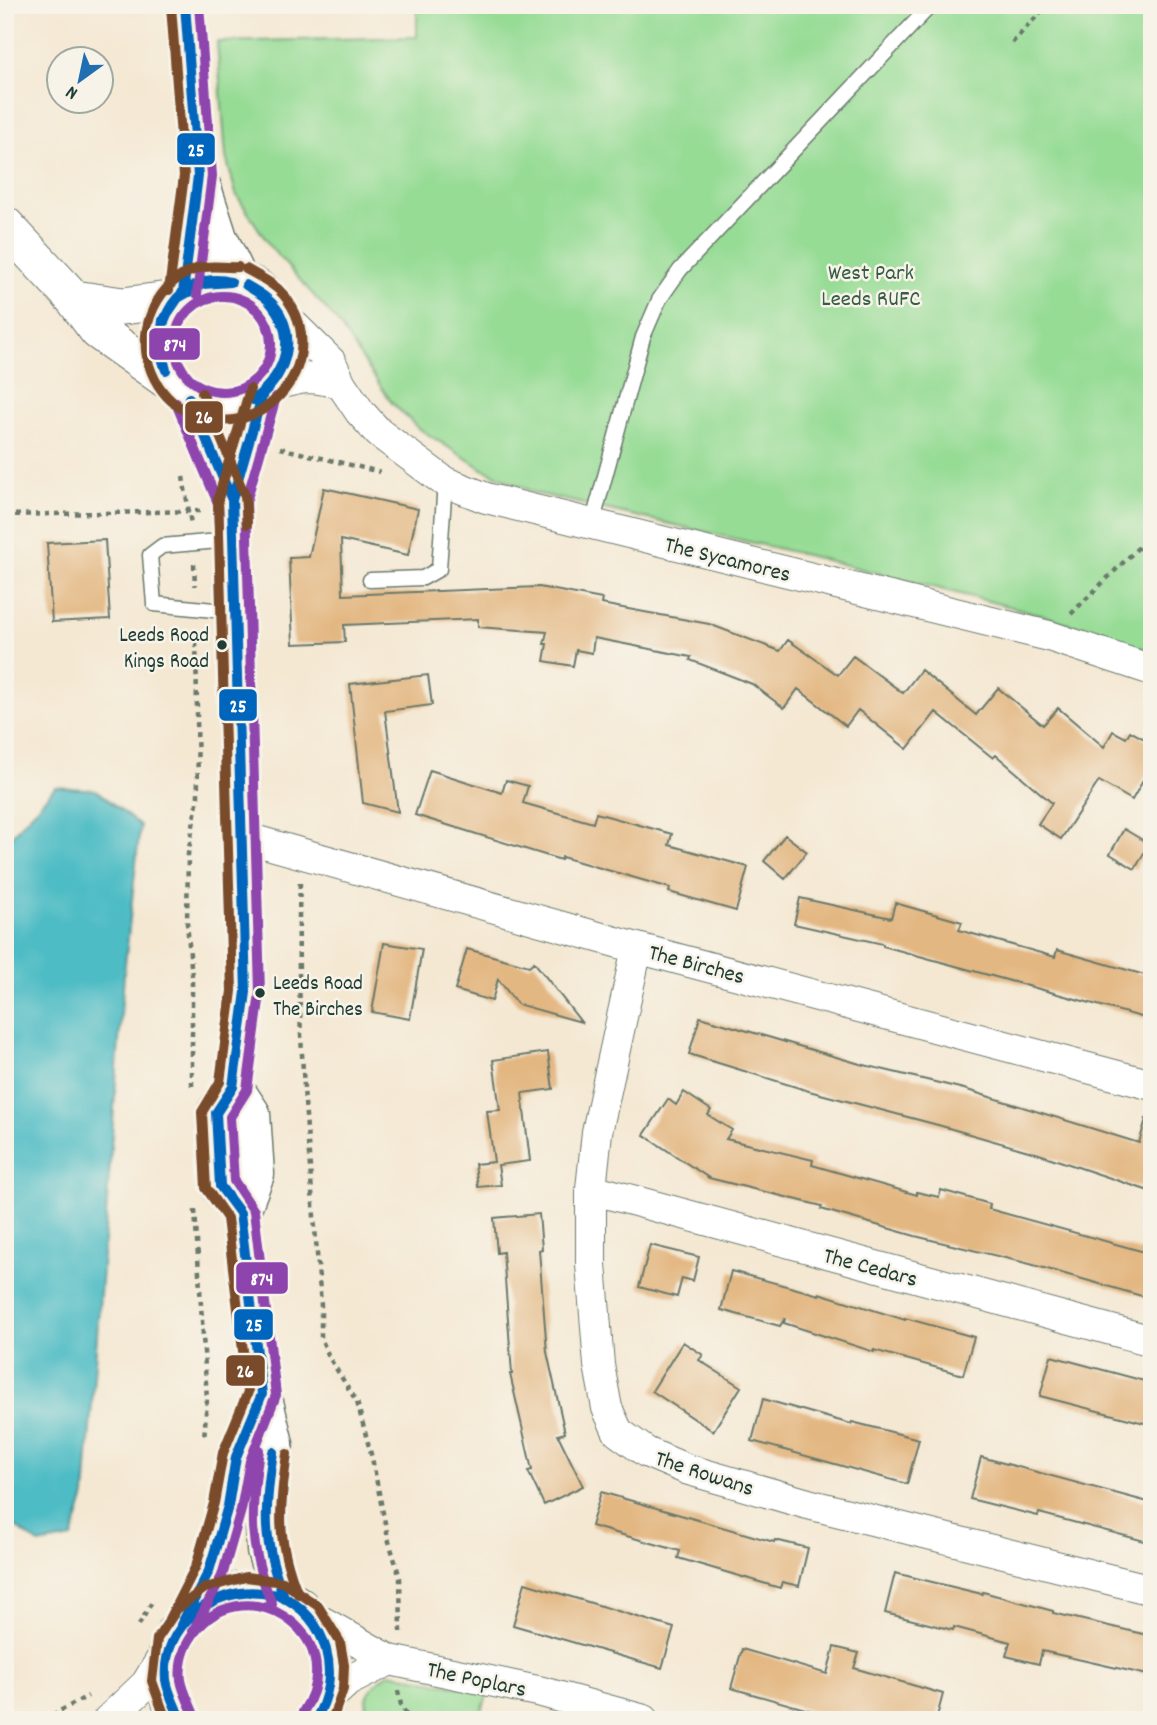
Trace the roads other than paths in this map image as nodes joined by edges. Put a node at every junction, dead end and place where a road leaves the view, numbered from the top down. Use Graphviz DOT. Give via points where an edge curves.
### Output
graph roads {
  1 [pos="185,5"];
  2 [pos="931,5"];
  3 [pos="198,176"];
  4 [pos="5,225"];
  5 [pos="239,281"];
  6 [pos="179,296"];
  7 [pos="74,299"];
  8 [pos="277,309"];
  9 [pos="341,384"];
  10 [pos="267,390"];
  11 [pos="182,391"];
  12 [pos="445,482"];
  13 [pos="233,517"];
  14 [pos="592,524"];
  15 [pos="369,580"];
  16 [pos="236,612"];
  17 [pos="1152,670"];
  18 [pos="243,837"];
  19 [pos="637,947"];
  20 [pos="1152,1085"];
  21 [pos="592,1189"];
  22 [pos="1152,1341"];
  23 [pos="262,1394"];
  24 [pos="1152,1590"];
  25 [pos="293,1605"];
  26 [pos="164,1631"];
  27 [pos="396,1662"];
  28 [pos="320,1714"];
  29 [pos="108,1720"];
  30 [pos="181,1720"];
  31 [pos="644,1720"];
  1 -- 3 [label="highway"];
  2 -- 14 [label="lane" via="680,270 659,300 643,337"];
  3 -- 5 [label="highway" via="218,238"];
  3 -- 6 [label="highway"];
  4 -- 7 [label="street"];
  5 -- 6 [label="highway" via="200,283"];
  5 -- 8 [label="highway" via="267,296"];
  6 -- 7 [label="street" via="123,306"];
  6 -- 11 [label="highway" via="165,315 159,351 164,369"];
  7 -- 11 [label="street" via="97,331"];
  8 -- 9 [label="street, The Sycamores" via="331,362"];
  8 -- 10 [label="highway" via="287,349 282,369"];
  9 -- 10 [label="street" via="318,377 299,378"];
  9 -- 12 [label="street, The Sycamores" via="379,433"];
  10 -- 11 [label="highway" via="246,403 227,407 207,405"];
  10 -- 13 [label="highway"];
  11 -- 13 [label="highway" via="192,445"];
  12 -- 14 [label="street, The Sycamores" via="486,498"];
  12 -- 15 [label="lane" via="439,569 422,578"];
  13 -- 16 [label="highway"];
  13 -- 16 [label="lane" via="194,543 162,546 150,555 154,604"];
  14 -- 17 [label="street, The Sycamores" via="1049,636"];
  16 -- 18 [label="highway"];
  18 -- 19 [label="street, The Birches"];
  18 -- 23 [label="highway" via="246,992 233,1087 216,1113 220,1186 240,1213"];
  19 -- 20 [label="street, The Birches"];
  19 -- 21 [label="street, The Rowans" via="597,1132"];
  21 -- 22 [label="street, The Cedars"];
  21 -- 24 [label="street, The Rowans" via="591,1264 599,1365 607,1408 618,1432 646,1452 686,1469"];
  23 -- 25 [label="highway" via="274,1444 264,1524 266,1550 273,1573"];
  23 -- 26 [label="highway" via="236,1457 228,1506 209,1571"];
  25 -- 26 [label="highway" via="263,1592 240,1591 217,1596"];
  25 -- 27 [label="street, The Poplars"];
  25 -- 28 [label="highway" via="322,1637 328,1653 330,1678"];
  26 -- 29 [label="street" via="146,1684"];
  26 -- 30 [label="highway" via="166,1681"];
  27 -- 28 [label="street" via="348,1681"];
  27 -- 31 [label="street, The Poplars" via="542,1692"];
}
